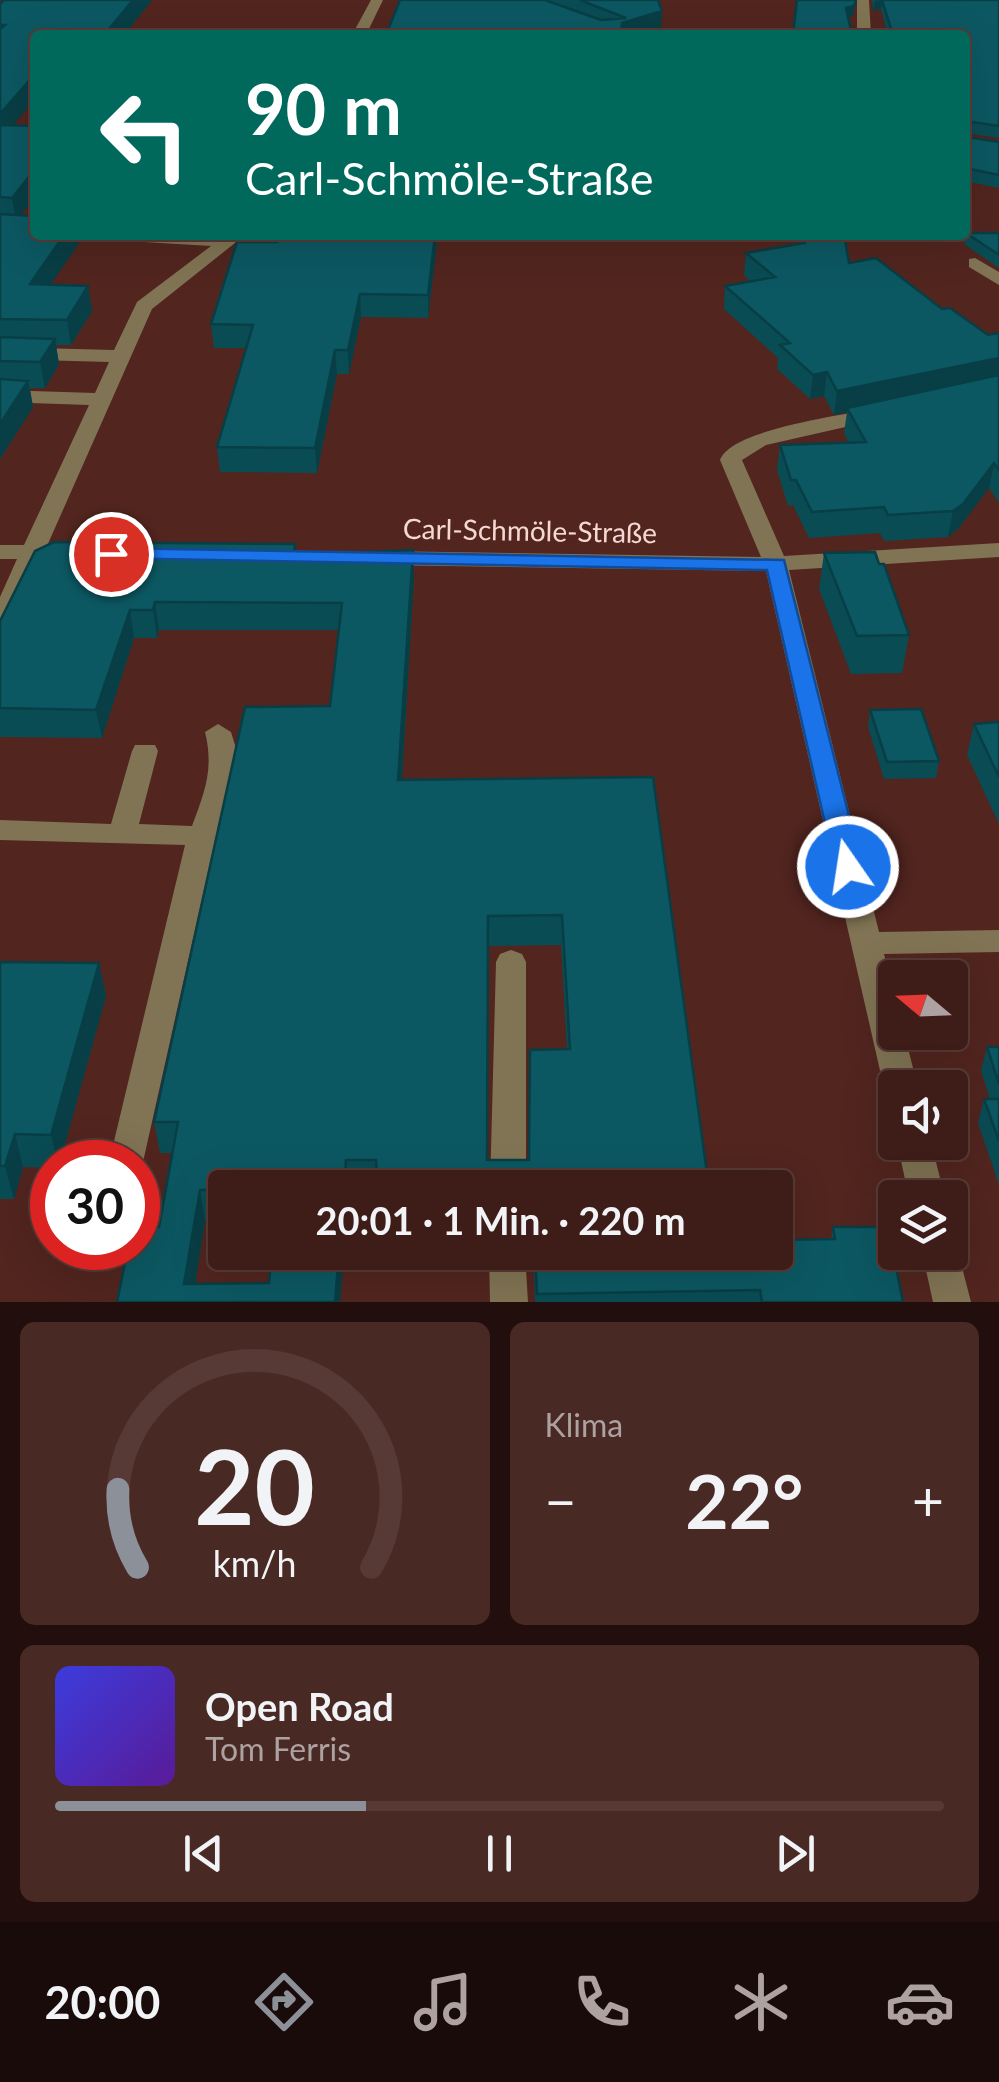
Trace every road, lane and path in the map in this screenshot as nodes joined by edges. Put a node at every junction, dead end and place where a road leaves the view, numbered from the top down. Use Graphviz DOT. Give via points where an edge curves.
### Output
graph roads {
  1 [pos="376,0"];
  2 [pos="863,0"];
  3 [pos="361,30"];
  4 [pos="864,30"];
  5 [pos="229,240"];
  6 [pos="975,263"];
  7 [pos="999,280"];
  8 [pos="0,353"];
  9 [pos="121,356"];
  10 [pos="0,396"];
  11 [pos="102,400"];
  12 [pos="892,411"];
  13 [pos="999,550"];
  14 [pos="0,552"];
  15 [pos="33,553"];
  16 [pos="92,554"];
  17 [pos="366,558"];
  18 [pos="776,564"];
  19 [pos="0,622"];
  20 [pos="218,732"];
  21 [pos="145,751"];
  22 [pos="0,830"];
  23 [pos="122,834"];
  24 [pos="202,836"];
  25 [pos="999,941"];
  26 [pos="866,943"];
  27 [pos="511,962"];
  28 [pos="897,1070"];
  29 [pos="131,1140"];
  30 [pos="508,1170"];
  31 [pos="508,1270"];
  32 [pos="944,1270"];
  33 [pos="509,1302"];
  34 [pos="952,1302"];
  1 -- 3 [label="street"];
  2 -- 4 [label="street"];
  5 -- 9 [label="street" via="144,306"];
  6 -- 7 [label="street"];
  8 -- 9 [label="street"];
  9 -- 11 [label="street"];
  10 -- 11 [label="street"];
  11 -- 15 [label="street"];
  12 -- 18 [label="street" via="759,440 733,453"];
  13 -- 18 [label="street, Carl-Schmöle-Straße"];
  14 -- 15 [label="street"];
  15 -- 16 [label="street"];
  15 -- 19 [label="street"];
  17 -- 18 [label="street, Carl-Schmöle-Straße"];
  18 -- 26 [label="street"];
  20 -- 24 [label="street" via="224,776"];
  21 -- 23 [label="street"];
  22 -- 23 [label="street"];
  23 -- 24 [label="street"];
  24 -- 29 [label="street"];
  25 -- 26 [label="street"];
  26 -- 28 [label="street"];
  27 -- 30 [label="street"];
  31 -- 33 [label="street"];
  32 -- 34 [label="street"];
}
